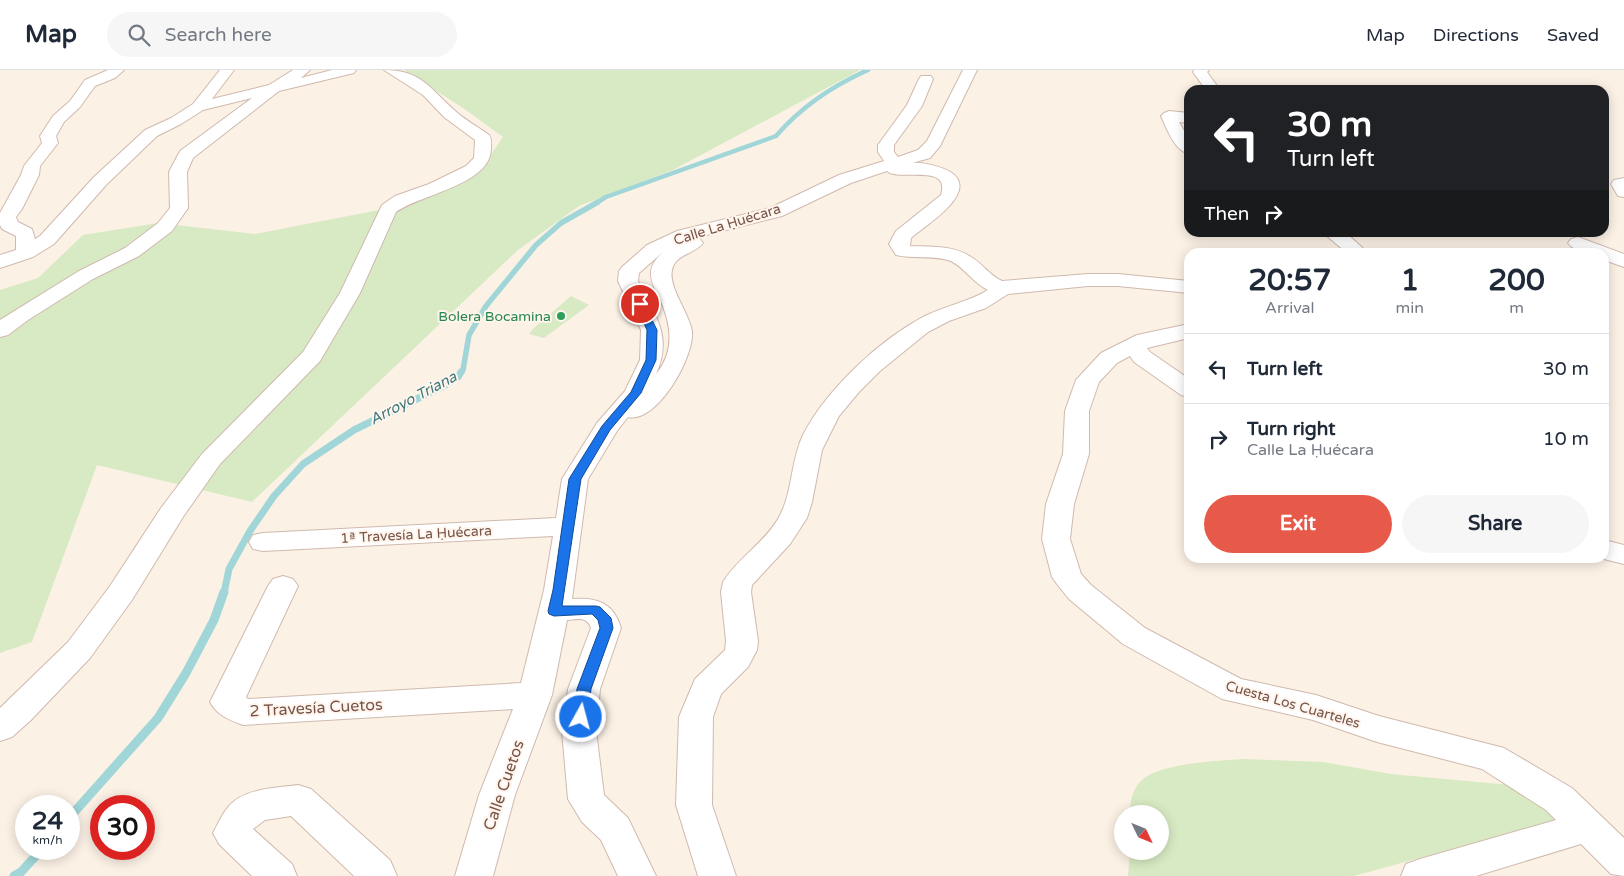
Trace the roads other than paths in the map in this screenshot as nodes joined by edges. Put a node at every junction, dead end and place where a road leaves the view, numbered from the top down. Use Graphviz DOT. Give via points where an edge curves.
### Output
graph roads {
  1 [pos="117,70"];
  2 [pos="227,70"];
  3 [pos="303,70"];
  4 [pos="349,70"];
  5 [pos="391,70"];
  6 [pos="970,70"];
  7 [pos="1202,70"];
  8 [pos="926,79"];
  9 [pos="1209,85"];
  10 [pos="276,87"];
  11 [pos="198,108"];
  12 [pos="1184,118"];
  13 [pos="1184,143"];
  14 [pos="893,162"];
  15 [pos="1624,183"];
  16 [pos="1624,192"];
  17 [pos="1339,237"];
  18 [pos="1578,243"];
  19 [pos="1353,248"];
  20 [pos="1590,248"];
  21 [pos="26,253"];
  22 [pos="1609,255"];
  23 [pos="1624,261"];
  24 [pos="0,262"];
  25 [pos="1184,287"];
  26 [pos="1004,288"];
  27 [pos="0,330"];
  28 [pos="1180,333"];
  29 [pos="1134,346"];
  30 [pos="1184,387"];
  31 [pos="613,420"];
  32 [pos="568,526"];
  33 [pos="263,542"];
  34 [pos="1609,550"];
  35 [pos="1624,555"];
  36 [pos="283,586"];
  37 [pos="554,611"];
  38 [pos="535,695"];
  39 [pos="0,728"];
  40 [pos="1588,826"];
  41 [pos="1624,862"];
  42 [pos="278,876"];
  43 [pos="378,876"];
  44 [pos="474,876"];
  45 [pos="638,876"];
  46 [pos="717,876"];
  47 [pos="1420,876"];
  1 -- 21 [label="street" via="90,83 75,104 58,119 48,136 50,143 32,166 7,216 8,225 26,233"];
  2 -- 11 [label="street"];
  3 -- 10 [label="street"];
  4 -- 10 [label="street"];
  5 -- 39 [label="street" via="428,92 449,114 483,138 482,159 472,170 454,180 401,200 388,209 350,293 312,356 211,459 79,650"];
  6 -- 14 [label="street, Calle La Ḥuécara" via="930,150"];
  7 -- 9 [label="street" via="1200,72"];
  8 -- 14 [label="street" via="914,106 886,145 886,152"];
  10 -- 11 [label="street"];
  10 -- 27 [label="street" via="186,156 178,172 179,208 165,227 132,252 20,314"];
  11 -- 21 [label="street" via="151,133 100,180 47,240"];
  12 -- 13 [label="street" via="1169,116"];
  14 -- 31 [label="street, Calle La Ḥuécara" via="845,178 776,212 684,235 654,249 636,264 629,271 628,281 652,330 651,360 636,393"];
  15 -- 16 [label="street" via="1620,184"];
  17 -- 19 [label="street"];
  18 -- 20 [label="street"];
  21 -- 24 [label="street"];
  22 -- 23 [label="street"];
  25 -- 26 [label="street" via="1088,280"];
  26 -- 31 [label="street" via="986,282 954,255 903,251 899,244 903,235 949,197 952,187 950,180 942,174 929,170 887,172 805,212 765,226 691,244 668,259 660,269 660,280 681,332 673,369 656,392 638,408"];
  26 -- 46 [label="street" via="986,301 931,322 868,368 842,396 819,426 796,509 782,532 738,582 741,650 737,659 708,688 696,716 694,804"];
  28 -- 29 [label="street, Cuesta Los Cuarteles" via="1145,340"];
  29 -- 30 [label="street" via="1142,358"];
  29 -- 40 [label="street, Cuesta Los Cuarteles" via="1109,358 1088,380 1077,411 1076,454 1060,504 1056,539 1067,577 1076,587 1134,636 1234,690 1316,708 1377,729 1492,758 1559,799"];
  31 -- 32 [label="street, Calle La Ḥuécara" via="575,479"];
  32 -- 33 [label="street, 1ª Travesía La Ḥuécara"];
  32 -- 37 [label="street, Calle La Ḥuécara"];
  34 -- 35 [label="street"];
  36 -- 38 [label="street, 2 Travesía Cuetos" via="227,702 243,712"];
  37 -- 38 [label="street, Calle La Ḥuécara"];
  37 -- 45 [label="street" via="596,610 604,618 606,628 584,689 579,732 586,799 615,829"];
  38 -- 44 [label="street, Calle Cuetos" via="497,794"];
  40 -- 41 [label="street, Cuesta Los Cuarteles"];
  40 -- 47 [label="street"];
  42 -- 43 [label="street" via="232,834 237,820 251,808 298,800"];
}
